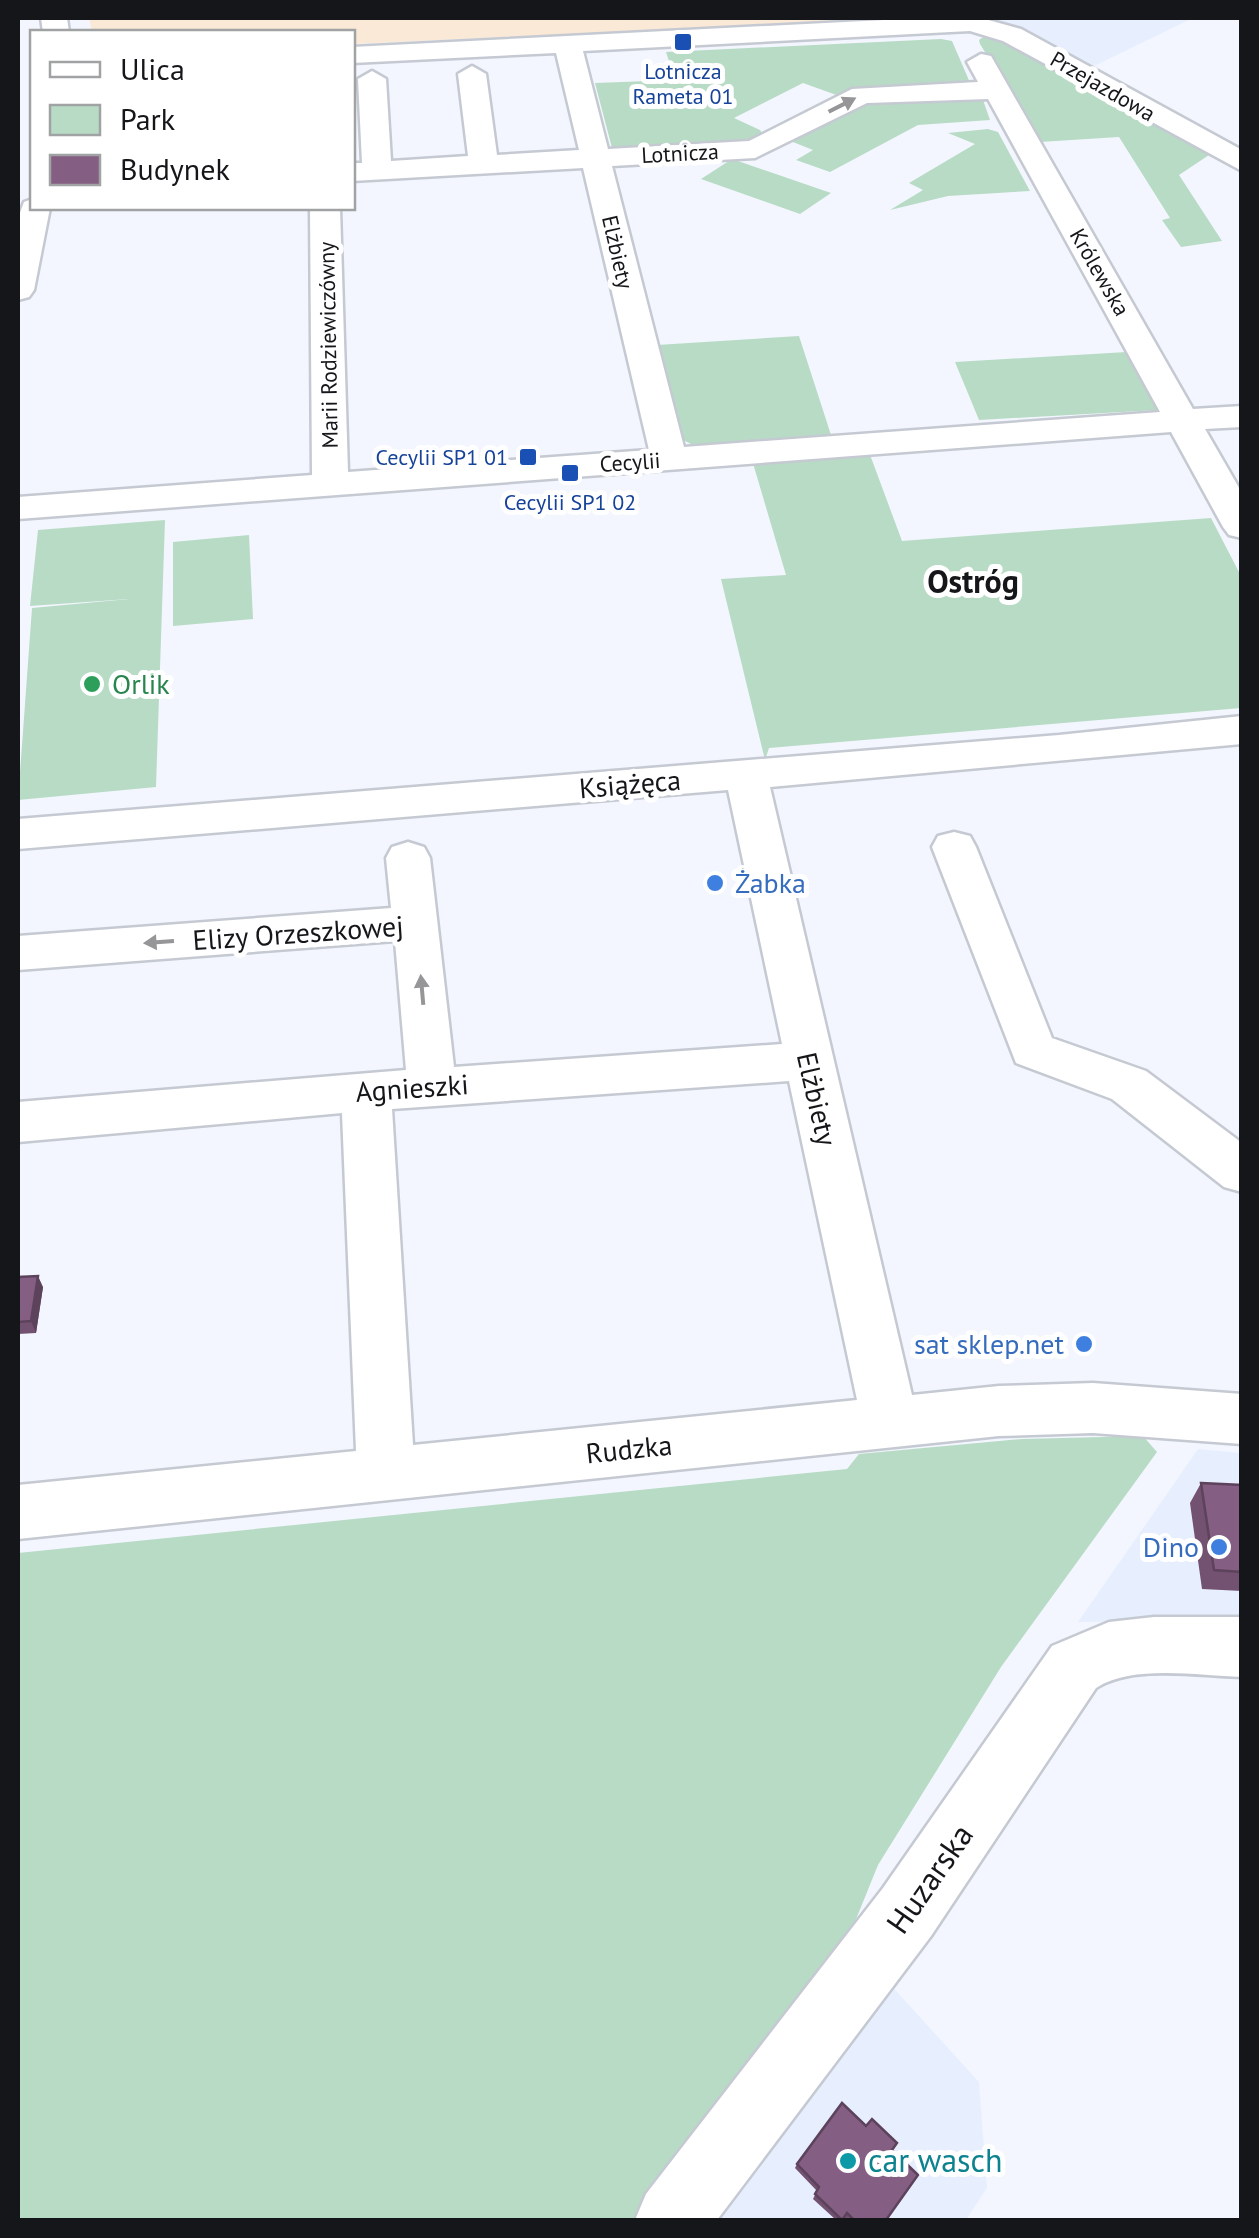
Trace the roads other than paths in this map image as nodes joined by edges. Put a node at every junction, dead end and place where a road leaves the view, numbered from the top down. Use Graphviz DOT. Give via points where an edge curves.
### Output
graph roads {
  1 [pos="959,20"];
  2 [pos="568,46"];
  3 [pos="355,55"];
  4 [pos="472,74"];
  5 [pos="372,80"];
  6 [pos="996,90"];
  7 [pos="594,158"];
  8 [pos="1240,159"];
  9 [pos="484,164"];
  10 [pos="365,171"];
  11 [pos="35,210"];
  12 [pos="326,210"];
  13 [pos="18,290"];
  14 [pos="1242,416"];
  15 [pos="1182,419"];
  16 [pos="669,459"];
  17 [pos="330,483"];
  18 [pos="18,508"];
  19 [pos="1242,527"];
  20 [pos="1242,730"];
  21 [pos="746,775"];
  22 [pos="18,834"];
  23 [pos="954,847"];
  24 [pos="408,858"];
  25 [pos="416,923"];
  26 [pos="18,953"];
  27 [pos="807,1061"];
  28 [pos="432,1087"];
  29 [pos="366,1092"];
  30 [pos="18,1122"];
  31 [pos="1242,1172"];
  32 [pos="1242,1418"];
  33 [pos="890,1423"];
  34 [pos="386,1474"];
  35 [pos="18,1512"];
  36 [pos="1242,1647"];
  37 [pos="672,2220"];
  1 -- 2 [label="street"];
  1 -- 6 [label="street, Królewska"];
  1 -- 8 [label="street, Przejazdowa" via="1012,35"];
  2 -- 3 [label="street"];
  2 -- 7 [label="street, Elżbiety"];
  4 -- 9 [label="street"];
  5 -- 10 [label="street"];
  7 -- 6 [label="street, Lotnicza, one-way" via="755,149 862,95"];
  6 -- 15 [label="street, Królewska"];
  7 -- 9 [label="street, Lotnicza"];
  7 -- 16 [label="street, Elżbiety"];
  9 -- 10 [label="street, Lotnicza"];
  11 -- 13 [label="street"];
  12 -- 17 [label="street, Marii Rodziewiczówny"];
  14 -- 15 [label="street, Cecylii"];
  15 -- 16 [label="street, Cecylii"];
  15 -- 19 [label="street, Królewska"];
  16 -- 17 [label="street, Cecylii"];
  17 -- 18 [label="street, Cecylii"];
  20 -- 21 [label="street, Książęca"];
  21 -- 22 [label="street, Książęca"];
  21 -- 27 [label="street, Elżbiety"];
  23 -- 31 [label="street" via="1033,1050 1128,1085"];
  24 -- 25 [label="street"];
  25 -- 26 [label="street, Elizy Orzeszkowej, one-way"];
  28 -- 25 [label="street, Elizy Orzeszkowej, one-way"];
  27 -- 28 [label="street, Agnieszki"];
  27 -- 33 [label="street, Elżbiety"];
  28 -- 29 [label="street, Agnieszki"];
  29 -- 30 [label="street, Agnieszki"];
  29 -- 34 [label="street"];
  32 -- 33 [label="street, Rudzka" via="1078,1408"];
  33 -- 34 [label="street, Rudzka"];
  34 -- 35 [label="street, Rudzka"];
  36 -- 37 [label="street, Huzarska" via="1115,1650 1074,1667 907,1912"];
}
